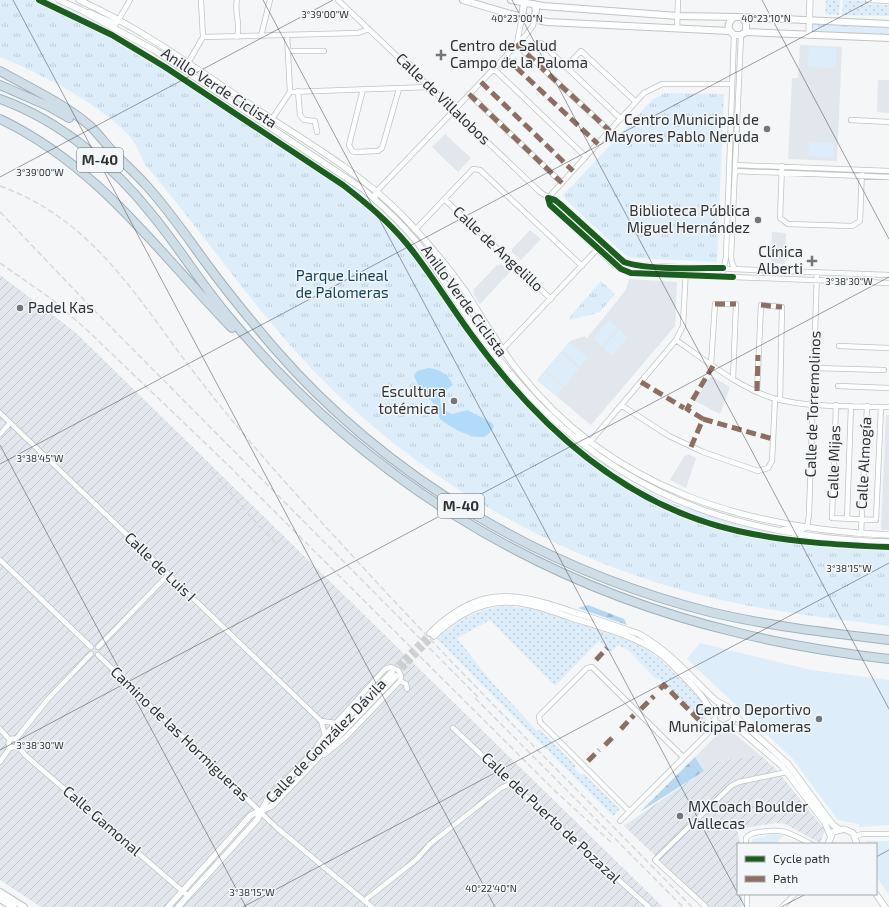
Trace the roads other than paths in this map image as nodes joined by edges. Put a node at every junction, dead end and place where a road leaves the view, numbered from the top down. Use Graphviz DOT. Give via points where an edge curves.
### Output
graph roads {
  1 [pos="59,0"];
  2 [pos="79,0"];
  3 [pos="130,0"];
  4 [pos="201,0"];
  5 [pos="237,0"];
  6 [pos="270,0"];
  7 [pos="338,0"];
  8 [pos="463,0"];
  9 [pos="511,0"];
  10 [pos="678,0"];
  11 [pos="810,0"];
  12 [pos="868,0"];
  13 [pos="524,1"];
  14 [pos="889,1"];
  15 [pos="534,2"];
  16 [pos="81,10"];
  17 [pos="678,16"];
  18 [pos="522,17"];
  19 [pos="733,18"];
  20 [pos="742,18"];
  21 [pos="119,20"];
  22 [pos="534,20"];
  23 [pos="809,21"];
  24 [pos="889,24"];
  25 [pos="369,29"];
  26 [pos="677,29"];
  27 [pos="731,33"];
  28 [pos="744,34"];
  29 [pos="809,35"];
  30 [pos="261,36"];
  31 [pos="287,36"];
  32 [pos="203,37"];
  33 [pos="237,37"];
  34 [pos="889,38"];
  35 [pos="541,43"];
  36 [pos="516,44"];
  37 [pos="324,51"];
  38 [pos="288,52"];
  39 [pos="188,63"];
  40 [pos="565,67"];
  41 [pos="494,69"];
  42 [pos="0,71"];
  43 [pos="732,84"];
  44 [pos="0,85"];
  45 [pos="430,87"];
  46 [pos="364,89"];
  47 [pos="399,89"];
  48 [pos="298,91"];
  49 [pos="290,92"];
  50 [pos="469,94"];
  51 [pos="0,99"];
  52 [pos="636,102"];
  53 [pos="454,110"];
  54 [pos="0,119"];
  55 [pos="272,119"];
  56 [pos="621,119"];
  57 [pos="851,120"];
  58 [pos="889,122"];
  59 [pos="610,131"];
  60 [pos="317,132"];
  61 [pos="103,141"];
  62 [pos="586,157"];
  63 [pos="735,165"];
  64 [pos="782,166"];
  65 [pos="862,170"];
  66 [pos="734,171"];
  67 [pos="889,171"];
  68 [pos="782,173"];
  69 [pos="861,176"];
  70 [pos="889,177"];
  71 [pos="562,183"];
  72 [pos="377,191"];
  73 [pos="548,198"];
  74 [pos="444,199"];
  75 [pos="376,201"];
  76 [pos="415,230"];
  77 [pos="602,244"];
  78 [pos="598,249"];
  79 [pos="582,266"];
  80 [pos="686,267"];
  81 [pos="723,268"];
  82 [pos="735,269"];
  83 [pos="436,270"];
  84 [pos="817,272"];
  85 [pos="686,275"];
  86 [pos="722,276"];
  87 [pos="889,276"];
  88 [pos="732,277"];
  89 [pos="456,278"];
  90 [pos="818,281"];
  91 [pos="889,283"];
  92 [pos="551,299"];
  93 [pos="463,310"];
  94 [pos="483,319"];
  95 [pos="676,340"];
  96 [pos="839,346"];
  97 [pos="889,348"];
  98 [pos="502,350"];
  99 [pos="270,362"];
  100 [pos="711,365"];
  101 [pos="815,368"];
  102 [pos="884,370"];
  103 [pos="733,379"];
  104 [pos="838,386"];
  105 [pos="889,388"];
  106 [pos="757,390"];
  107 [pos="777,399"];
  108 [pos="621,405"];
  109 [pos="813,405"];
  110 [pos="836,406"];
  111 [pos="851,406"];
  112 [pos="867,406"];
  113 [pos="881,407"];
  114 [pos="889,407"];
  115 [pos="545,412"];
  116 [pos="0,413"];
  117 [pos="10,423"];
  118 [pos="0,434"];
  119 [pos="590,441"];
  120 [pos="832,518"];
  121 [pos="847,519"];
  122 [pos="862,520"];
  123 [pos="807,527"];
  124 [pos="779,530"];
  125 [pos="861,533"];
  126 [pos="889,535"];
  127 [pos="889,542"];
  128 [pos="0,560"];
  129 [pos="168,575"];
  130 [pos="889,640"];
  131 [pos="92,647"];
  132 [pos="98,647"];
  133 [pos="91,654"];
  134 [pos="98,654"];
  135 [pos="889,659"];
  136 [pos="400,681"];
  137 [pos="407,689"];
  138 [pos="725,707"];
  139 [pos="733,713"];
  140 [pos="714,717"];
  141 [pos="321,721"];
  142 [pos="335,723"];
  143 [pos="717,724"];
  144 [pos="726,726"];
  145 [pos="0,728"];
  146 [pos="453,728"];
  147 [pos="325,735"];
  148 [pos="16,739"];
  149 [pos="10,740"];
  150 [pos="17,745"];
  151 [pos="11,746"];
  152 [pos="313,752"];
  153 [pos="683,757"];
  154 [pos="319,758"];
  155 [pos="0,762"];
  156 [pos="787,772"];
  157 [pos="512,783"];
  158 [pos="630,811"];
  159 [pos="261,812"];
  160 [pos="620,821"];
  161 [pos="839,829"];
  162 [pos="889,834"];
  163 [pos="830,835"];
  164 [pos="856,836"];
  165 [pos="746,843"];
  166 [pos="809,843"];
  167 [pos="828,843"];
  168 [pos="857,843"];
  169 [pos="182,891"];
  170 [pos="0,892"];
  171 [pos="747,895"];
  172 [pos="794,895"];
  173 [pos="877,895"];
  174 [pos="188,896"];
  175 [pos="0,899"];
  176 [pos="364,901"];
  177 [pos="13,907"];
  178 [pos="24,907"];
  179 [pos="168,907"];
  180 [pos="178,907"];
  181 [pos="372,907"];
  182 [pos="649,907"];
  183 [pos="706,907"];
  184 [pos="747,907"];
  185 [pos="782,907"];
  186 [pos="885,907"];
  1 -- 16 [label="street"];
  2 -- 21 [label="street"];
  3 -- 21 [label="street"];
  4 -- 32 [label="street"];
  5 -- 33 [label="street"];
  6 -- 30 [label="street"];
  7 -- 25 [label="street, Calle de Villalobos"];
  8 -- 18 [label="main road"];
  9 -- 13 [label="main road"];
  10 -- 17 [label="street"];
  11 -- 23 [label="street"];
  12 -- 14 [label="street"];
  13 -- 15 [label="main road"];
  13 -- 18 [label="main road"];
  15 -- 17 [label="main road" via="543,6"];
  15 -- 22 [label="main road"];
  16 -- 21 [label="street" via="116,24"];
  16 -- 75 [label="street" via="174,62 339,171"];
  17 -- 19 [label="main road"];
  17 -- 26 [label="street"];
  18 -- 22 [label="main road"];
  18 -- 36 [label="street"];
  19 -- 20 [label="main road"];
  19 -- 27 [label="main road" via="729,22"];
  20 -- 23 [label="main road"];
  20 -- 28 [label="main road" via="746,23"];
  21 -- 39 [label="street"];
  22 -- 26 [label="main road"];
  22 -- 36 [label="street" via="533,26"];
  23 -- 24 [label="main road"];
  23 -- 29 [label="street"];
  25 -- 31 [label="street" via="358,33"];
  25 -- 45 [label="street, Calle de Villalobos"];
  26 -- 27 [label="main road"];
  27 -- 28 [label="main road"];
  27 -- 43 [label="street"];
  28 -- 29 [label="main road"];
  28 -- 63 [label="street"];
  29 -- 34 [label="main road"];
  30 -- 31 [label="street"];
  30 -- 33 [label="street"];
  31 -- 38 [label="street"];
  32 -- 33 [label="street"];
  32 -- 39 [label="street"];
  35 -- 40 [label="street"];
  36 -- 41 [label="street"];
  36 -- 59 [label="street"];
  37 -- 38 [label="street"];
  38 -- 49 [label="street"];
  39 -- 55 [label="street"];
  40 -- 52 [label="street" via="581,51"];
  40 -- 56 [label="street"];
  41 -- 50 [label="street"];
  41 -- 62 [label="street"];
  42 -- 61 [label="highway" via="87,124"];
  43 -- 52 [label="street" via="662,84 644,93"];
  43 -- 81 [label="street" via="726,257"];
  44 -- 61 [label="highway, M-40" via="48,106"];
  45 -- 47 [label="street"];
  45 -- 53 [label="street, Calle de Villalobos"];
  46 -- 47 [label="street"];
  46 -- 47 [label="street" via="349,145 355,152 378,151 382,148"];
  46 -- 48 [label="street"];
  48 -- 49 [label="street"];
  48 -- 60 [label="street" via="300,115 304,120 315,121"];
  49 -- 55 [label="street"];
  50 -- 53 [label="street"];
  50 -- 71 [label="street"];
  51 -- 99 [label="highway, M-40" via="56,127 91,152 124,181 153,214 229,317"];
  52 -- 56 [label="street"];
  53 -- 72 [label="street"];
  53 -- 73 [label="street, Calle de Villalobos"];
  54 -- 99 [label="highway" via="43,142 79,168 140,226 200,296 251,349"];
  55 -- 72 [label="street" via="348,168"];
  56 -- 59 [label="street"];
  57 -- 58 [label="street"];
  59 -- 62 [label="street"];
  61 -- 130 [label="highway, M-40" via="146,186 242,310 300,376 366,438 452,501 538,549 646,593 744,619"];
  62 -- 71 [label="street"];
  63 -- 64 [label="street"];
  63 -- 66 [label="street"];
  64 -- 65 [label="street"];
  64 -- 68 [label="street"];
  65 -- 67 [label="street"];
  65 -- 69 [label="street"];
  66 -- 68 [label="street"];
  66 -- 82 [label="street" via="731,257"];
  68 -- 69 [label="street"];
  68 -- 69 [label="street" via="780,218 788,224 852,226 860,221"];
  69 -- 70 [label="street"];
  71 -- 73 [label="street"];
  72 -- 75 [label="street"];
  72 -- 76 [label="street"];
  73 -- 77 [label="street" via="560,204"];
  73 -- 78 [label="street" via="550,205"];
  74 -- 76 [label="street"];
  74 -- 79 [label="street" via="473,169 480,170"];
  74 -- 92 [label="street, Calle de Angelillo"];
  75 -- 83 [label="street" via="421,248"];
  76 -- 89 [label="street"];
  77 -- 78 [label="street"];
  77 -- 80 [label="street" via="630,264"];
  78 -- 79 [label="street"];
  78 -- 85 [label="street" via="615,266 631,273"];
  79 -- 92 [label="street"];
  80 -- 81 [label="street"];
  80 -- 85 [label="street"];
  81 -- 82 [label="street"];
  81 -- 86 [label="street"];
  82 -- 84 [label="street"];
  82 -- 88 [label="street"];
  83 -- 89 [label="street" via="455,291 460,288"];
  83 -- 93 [label="street"];
  84 -- 87 [label="street"];
  84 -- 90 [label="street, Calle de Torremolinos"];
  85 -- 86 [label="street"];
  85 -- 95 [label="street" via="683,326"];
  86 -- 88 [label="street"];
  88 -- 90 [label="street"];
  89 -- 94 [label="street"];
  90 -- 91 [label="street"];
  90 -- 101 [label="street, Calle de Torremolinos"];
  92 -- 98 [label="street"];
  93 -- 94 [label="street" via="460,303 466,300"];
  93 -- 115 [label="street" via="516,380"];
  94 -- 98 [label="street"];
  95 -- 100 [label="street"];
  95 -- 108 [label="street"];
  96 -- 97 [label="street"];
  98 -- 119 [label="street" via="549,407"];
  99 -- 135 [label="highway, M-40" via="324,417 389,471 445,511 541,564 605,591 714,627 781,642"];
  100 -- 103 [label="street"];
  100 -- 103 [label="street" via="715,304 736,304"];
  101 -- 102 [label="street"];
  101 -- 109 [label="street, Calle de Torremolinos"];
  103 -- 106 [label="street"];
  104 -- 105 [label="street"];
  106 -- 107 [label="street"];
  106 -- 107 [label="street" via="761,305 782,307"];
  107 -- 108 [label="street" via="772,461 768,468 758,471 702,452 668,436"];
  107 -- 109 [label="street"];
  108 -- 119 [label="street"];
  109 -- 110 [label="street"];
  109 -- 123 [label="street, Calle de Torremolinos"];
  110 -- 111 [label="street"];
  110 -- 120 [label="street, Calle Mijas"];
  111 -- 112 [label="street"];
  111 -- 121 [label="street"];
  112 -- 113 [label="street"];
  112 -- 122 [label="street, Calle Almogía"];
  113 -- 114 [label="street"];
  113 -- 122 [label="street, Calle Almogía" via="876,520"];
  115 -- 119 [label="street" via="586,443"];
  115 -- 124 [label="street" via="595,454 651,489 682,504 720,517"];
  116 -- 117 [label="street, Calle de Luis I"];
  117 -- 118 [label="street"];
  117 -- 129 [label="street, Calle de Luis I"];
  119 -- 123 [label="street" via="625,465 685,496 757,518"];
  120 -- 121 [label="street, Calle Almogía"];
  121 -- 122 [label="street, Calle Almogía"];
  122 -- 125 [label="street, Calle Almogía"];
  123 -- 124 [label="street" via="802,530"];
  123 -- 125 [label="street"];
  124 -- 127 [label="street"];
  125 -- 126 [label="street"];
  128 -- 131 [label="street"];
  129 -- 132 [label="street"];
  129 -- 141 [label="street, Calle de Luis I"];
  131 -- 132 [label="street"];
  131 -- 133 [label="street"];
  132 -- 134 [label="street"];
  133 -- 134 [label="street"];
  133 -- 148 [label="street" via="48,699"];
  134 -- 159 [label="street, Camino de las Hormigueras"];
  136 -- 137 [label="street" via="406,684"];
  136 -- 142 [label="street, Calle de González Dávila" via="398,670 391,667 385,669"];
  136 -- 154 [label="street, Calle de González Dávila" via="345,738"];
  138 -- 139 [label="street"];
  138 -- 140 [label="street" via="717,709"];
  138 -- 140 [label="street" via="676,660 652,641 639,634 539,600 512,596 479,601 450,615 432,635 453,620 481,606 509,602 534,605 647,646 669,662 698,691"];
  139 -- 144 [label="street" via="733,720"];
  139 -- 161 [label="street" via="788,764 833,825"];
  140 -- 143 [label="street"];
  141 -- 142 [label="street"];
  141 -- 147 [label="street"];
  142 -- 147 [label="street, Calle de González Dávila"];
  143 -- 144 [label="street"];
  143 -- 153 [label="street"];
  144 -- 156 [label="street" via="740,729"];
  145 -- 149 [label="street"];
  146 -- 157 [label="street, Calle del Puerto de Pozazal"];
  147 -- 152 [label="street"];
  148 -- 149 [label="street"];
  148 -- 150 [label="street"];
  149 -- 151 [label="street"];
  150 -- 151 [label="street"];
  150 -- 169 [label="street, Calle Gamonal" via="25,755"];
  151 -- 155 [label="street"];
  152 -- 154 [label="street, Calle de González Dávila" via="394,674"];
  152 -- 159 [label="street, Calle de González Dávila" via="267,800"];
  153 -- 158 [label="street"];
  153 -- 158 [label="street" via="592,667 587,668 539,716 540,722"];
  154 -- 159 [label="street, Calle de González Dávila" via="272,806"];
  156 -- 163 [label="street" via="825,823"];
  156 -- 183 [label="street" via="731,786 655,860"];
  157 -- 176 [label="street" via="501,788 430,844 417,859"];
  157 -- 182 [label="street, Calle del Puerto de Pozazal"];
  158 -- 160 [label="street"];
  159 -- 169 [label="street, Calle de González Dávila" via="251,815"];
  159 -- 174 [label="street, Calle de González Dávila" via="257,820"];
  159 -- 176 [label="street, Camino de las Hormigueras" via="276,828"];
  161 -- 163 [label="street"];
  161 -- 164 [label="street" via="849,830"];
  162 -- 164 [label="street"];
  163 -- 167 [label="street"];
  164 -- 168 [label="street"];
  165 -- 166 [label="street" via="746,838 751,834 776,829"];
  169 -- 174 [label="street, Calle Gamonal"];
  169 -- 179 [label="street, Calle de González Dávila"];
  170 -- 178 [label="main road"];
  171 -- 184 [label="street"];
  172 -- 185 [label="street"];
  173 -- 186 [label="street"];
  174 -- 180 [label="street, Calle de González Dávila"];
  175 -- 177 [label="main road"];
  176 -- 181 [label="street, Camino de las Hormigueras"];
}
